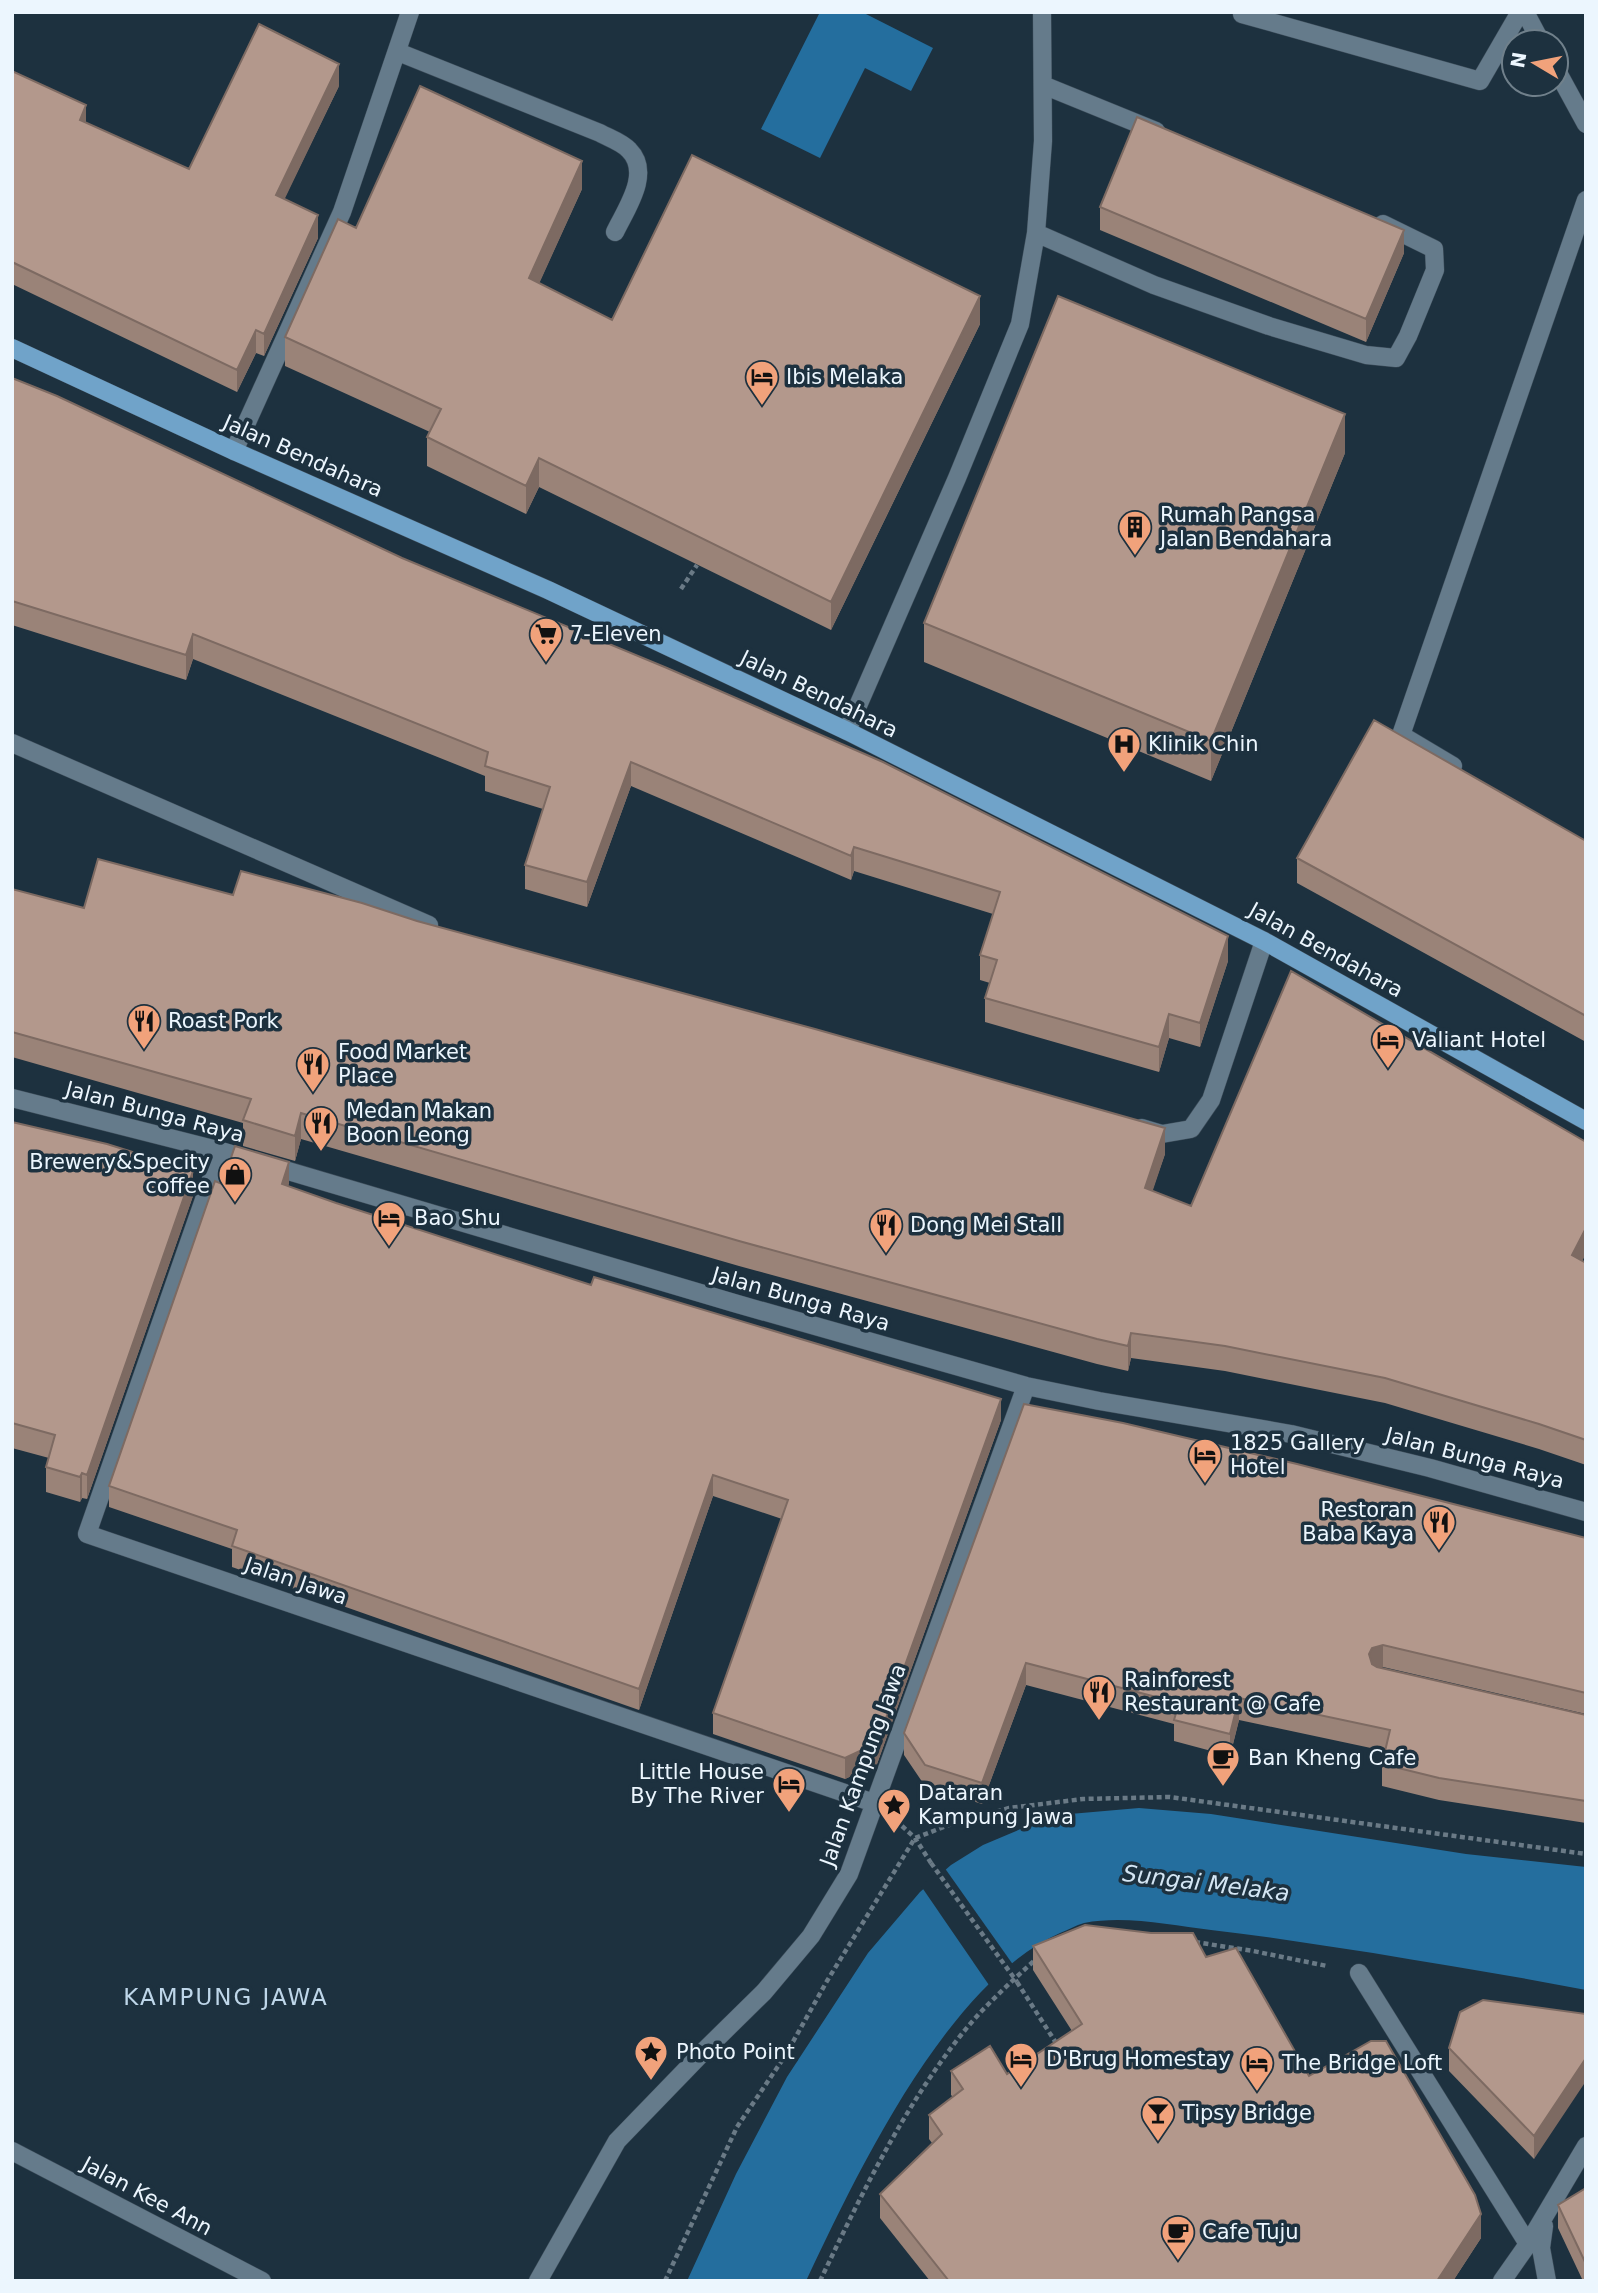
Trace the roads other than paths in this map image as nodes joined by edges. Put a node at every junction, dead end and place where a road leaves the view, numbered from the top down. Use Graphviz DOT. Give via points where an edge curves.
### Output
graph roads {
  1 [pos="410,12"];
  2 [pos="1042,12"];
  3 [pos="1520,12"];
  4 [pos="1525,12"];
  5 [pos="1242,15"];
  6 [pos="1534,28"];
  7 [pos="398,52"];
  8 [pos="1043,85"];
  9 [pos="1570,95"];
  10 [pos="1586,124"];
  11 [pos="1172,138"];
  12 [pos="1586,200"];
  13 [pos="1365,217"];
  14 [pos="615,232"];
  15 [pos="1036,233"];
  16 [pos="12,348"];
  17 [pos="234,451"];
  18 [pos="847,732"];
  19 [pos="12,743"];
  20 [pos="1471,776"];
  21 [pos="443,930"];
  22 [pos="1264,940"];
  23 [pos="12,1098"];
  24 [pos="1586,1121"];
  25 [pos="1124,1124"];
  26 [pos="221,1152"];
  27 [pos="1026,1386"];
  28 [pos="1586,1512"];
  29 [pos="874,1803"];
  30 [pos="1359,1973"];
  31 [pos="1586,2146"];
  32 [pos="12,2151"];
  33 [pos="1550,2206"];
  34 [pos="1528,2244"];
  35 [pos="262,2281"];
  36 [pos="538,2281"];
  37 [pos="1502,2281"];
  38 [pos="1547,2281"];
  1 -- 7 [label="street"];
  2 -- 8 [label="street"];
  3 -- 5 [label="street" via="1480,81"];
  4 -- 6 [label="street"];
  7 -- 14 [label="street" via="628,148 638,162 637,184"];
  7 -- 17 [label="street" via="342,212"];
  8 -- 11 [label="street"];
  8 -- 15 [label="street"];
  9 -- 10 [label="street"];
  12 -- 20 [label="street" via="1401,735"];
  13 -- 15 [label="street" via="1434,248 1435,270 1396,358 1366,355 1269,326 1154,285"];
  15 -- 18 [label="street" via="1020,324"];
  16 -- 17 [label="main road, Jalan Bendahara"];
  17 -- 18 [label="main road, Jalan Bendahara" via="548,590"];
  18 -- 22 [label="main road, Jalan Bendahara"];
  19 -- 21 [label="street"];
  22 -- 24 [label="main road, Jalan Bendahara"];
  22 -- 25 [label="street" via="1211,1100 1191,1129 1162,1134"];
  23 -- 26 [label="street, Jalan Bunga Raya"];
  26 -- 27 [label="street, Jalan Bunga Raya"];
  26 -- 29 [label="street, Jalan Jawa" via="87,1534"];
  27 -- 28 [label="street, Jalan Bunga Raya" via="1290,1434"];
  27 -- 29 [label="street, Jalan Kampung Jawa"];
  29 -- 36 [label="street, Jalan Kampung Jawa" via="849,1874 811,1936 764,1992 617,2141"];
  30 -- 34 [label="street"];
  31 -- 33 [label="street"];
  32 -- 35 [label="street, Jalan Kee Ann"];
  33 -- 34 [label="street"];
  33 -- 38 [label="street" via="1541,2248"];
  34 -- 37 [label="street"];
}
